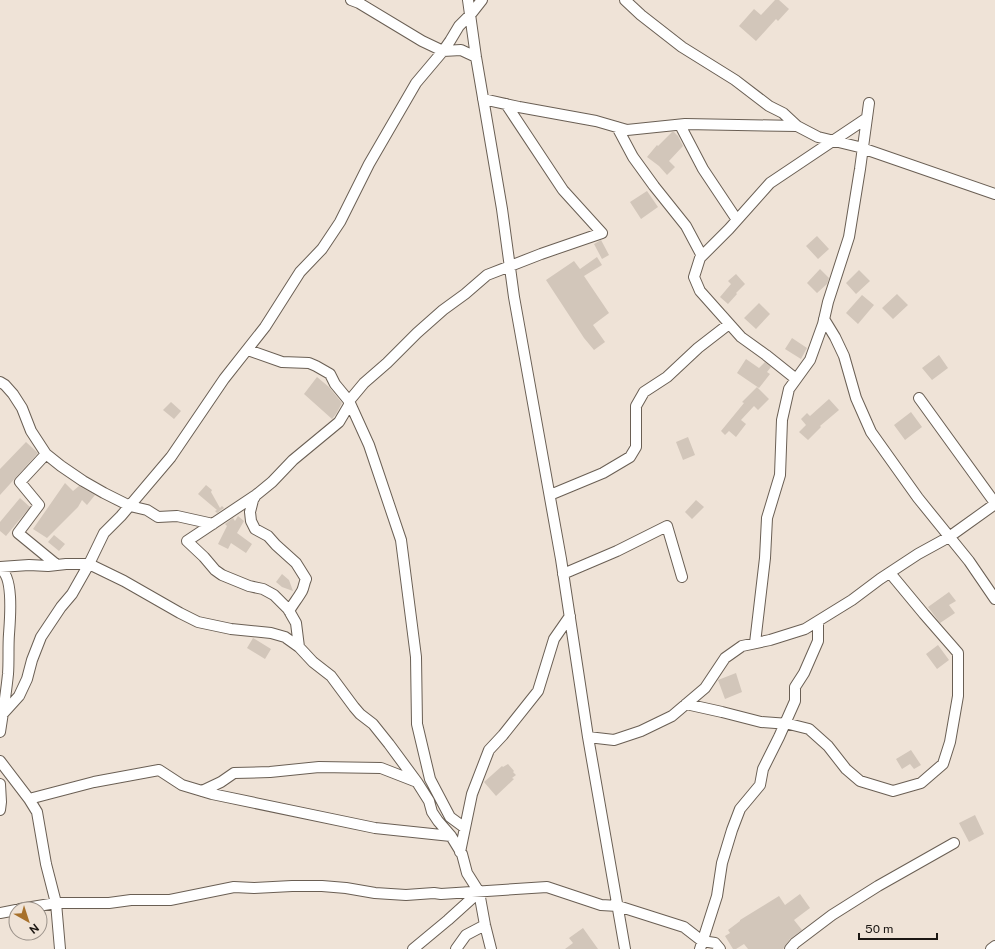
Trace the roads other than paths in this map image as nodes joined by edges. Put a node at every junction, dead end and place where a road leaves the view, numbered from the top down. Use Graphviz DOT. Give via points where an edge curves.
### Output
graph roads {
  1 [pos="351,0"];
  2 [pos="468,0"];
  3 [pos="482,0"];
  4 [pos="626,0"];
  5 [pos="471,14"];
  6 [pos="443,51"];
  7 [pos="476,57"];
  8 [pos="483,99"];
  9 [pos="869,103"];
  10 [pos="506,104"];
  11 [pos="867,118"];
  12 [pos="680,125"];
  13 [pos="797,126"];
  14 [pos="618,127"];
  15 [pos="833,141"];
  16 [pos="863,149"];
  17 [pos="995,194"];
  18 [pos="737,220"];
  19 [pos="702,256"];
  20 [pos="510,267"];
  21 [pos="824,319"];
  22 [pos="729,324"];
  23 [pos="248,350"];
  24 [pos="796,379"];
  25 [pos="0,382"];
  26 [pos="919,398"];
  27 [pos="349,401"];
  28 [pos="46,454"];
  29 [pos="256,495"];
  30 [pos="550,495"];
  31 [pos="995,503"];
  32 [pos="130,506"];
  33 [pos="213,524"];
  34 [pos="949,537"];
  35 [pos="89,564"];
  36 [pos="57,565"];
  37 [pos="0,568"];
  38 [pos="890,573"];
  39 [pos="563,574"];
  40 [pos="682,577"];
  41 [pos="995,600"];
  42 [pos="289,611"];
  43 [pos="570,616"];
  44 [pos="818,621"];
  45 [pos="755,643"];
  46 [pos="299,647"];
  47 [pos="686,704"];
  48 [pos="1,715"];
  49 [pos="785,724"];
  50 [pos="0,732"];
  51 [pos="588,737"];
  52 [pos="0,761"];
  53 [pos="417,782"];
  54 [pos="0,784"];
  55 [pos="202,791"];
  56 [pos="29,799"];
  57 [pos="0,810"];
  58 [pos="465,828"];
  59 [pos="451,836"];
  60 [pos="954,843"];
  61 [pos="460,852"];
  62 [pos="480,892"];
  63 [pos="56,903"];
  64 [pos="48,904"];
  65 [pos="618,906"];
  66 [pos="485,925"];
  67 [pos="701,945"];
  68 [pos="995,946"];
  69 [pos="60,949"];
  70 [pos="412,949"];
  71 [pos="456,949"];
  72 [pos="491,949"];
  73 [pos="625,949"];
  74 [pos="720,949"];
  75 [pos="790,949"];
  76 [pos="991,949"];
  1 -- 6 [label="street"];
  2 -- 5 [label="street"];
  3 -- 5 [label="street"];
  4 -- 13 [label="street" via="682,47 735,80 769,106 783,113"];
  5 -- 6 [label="street" via="459,26"];
  5 -- 7 [label="street"];
  6 -- 7 [label="street" via="461,50"];
  6 -- 23 [label="street" via="416,83 340,222 322,249 300,272 266,327"];
  7 -- 8 [label="street"];
  8 -- 10 [label="street"];
  8 -- 20 [label="street"];
  9 -- 11 [label="street"];
  10 -- 14 [label="street"];
  10 -- 20 [label="street" via="563,190 602,233"];
  11 -- 15 [label="street"];
  11 -- 16 [label="street"];
  12 -- 13 [label="street"];
  12 -- 14 [label="street" via="627,130"];
  12 -- 18 [label="street" via="703,169"];
  13 -- 15 [label="street" via="818,137"];
  14 -- 19 [label="street" via="638,163 686,226"];
  15 -- 16 [label="street"];
  15 -- 18 [label="street" via="770,183"];
  16 -- 17 [label="street"];
  16 -- 21 [label="street" via="850,237"];
  18 -- 19 [label="street"];
  19 -- 22 [label="street" via="694,277 700,291"];
  20 -- 27 [label="street" via="487,275 443,310 364,383"];
  20 -- 30 [label="street"];
  21 -- 24 [label="street" via="810,360"];
  21 -- 34 [label="street" via="844,356 856,398 871,432"];
  22 -- 24 [label="street" via="741,337"];
  22 -- 30 [label="street" via="667,377 644,392 636,406 636,447 630,457 603,473"];
  23 -- 27 [label="street" via="282,362 309,363 316,366 330,374"];
  23 -- 32 [label="street" via="224,379 171,457"];
  24 -- 45 [label="street" via="789,389 782,420 780,475 767,518"];
  25 -- 28 [label="street" via="14,394 30,431"];
  26 -- 31 [label="street"];
  27 -- 29 [label="street" via="339,422"];
  27 -- 58 [label="street" via="369,445 401,540 416,657 417,724 430,779 450,817"];
  28 -- 32 [label="street" via="83,481"];
  28 -- 36 [label="street" via="20,482 39,505 18,533"];
  29 -- 33 [label="street"];
  29 -- 42 [label="street" via="250,512 255,529 268,536 296,563 306,579 303,589"];
  30 -- 39 [label="street"];
  31 -- 34 [label="street"];
  32 -- 33 [label="street" via="147,510 158,517 177,516"];
  32 -- 35 [label="street" via="104,533"];
  33 -- 42 [label="street" via="187,541 222,575 274,595"];
  34 -- 38 [label="street"];
  34 -- 41 [label="street"];
  35 -- 36 [label="street"];
  35 -- 46 [label="street" via="198,622 230,629 271,633 284,637"];
  35 -- 48 [label="street" via="72,594 41,637 19,696"];
  36 -- 37 [label="street"];
  37 -- 48 [label="street" via="7,576 11,604 8,673"];
  38 -- 44 [label="street"];
  38 -- 49 [label="street" via="958,653 958,696 950,742 943,764 921,783 893,791 860,781 809,729"];
  39 -- 40 [label="street" via="616,552 666,526"];
  39 -- 43 [label="street"];
  42 -- 46 [label="street" via="296,623"];
  43 -- 51 [label="street"];
  43 -- 58 [label="street" via="554,640 538,691 489,750 472,794"];
  44 -- 45 [label="street" via="805,628"];
  44 -- 49 [label="street" via="818,641 804,673 794,687 795,701"];
  45 -- 47 [label="street" via="742,646 725,658 705,688"];
  46 -- 53 [label="street" via="313,662 332,676 354,707 373,724"];
  47 -- 49 [label="street" via="761,722"];
  47 -- 51 [label="street" via="672,716 641,731 614,740"];
  48 -- 50 [label="street"];
  49 -- 67 [label="street" via="763,769 760,785 740,809 722,863 717,896"];
  51 -- 65 [label="street"];
  52 -- 56 [label="street"];
  53 -- 55 [label="street" via="381,768 319,767 270,772 234,772"];
  53 -- 59 [label="street" via="429,801 432,812"];
  54 -- 57 [label="street"];
  55 -- 56 [label="street" via="182,785 159,770 94,782"];
  55 -- 59 [label="street" via="375,828"];
  56 -- 63 [label="street" via="37,812"];
  58 -- 61 [label="street"];
  59 -- 61 [label="street"];
  60 -- 75 [label="street" via="832,915"];
  61 -- 62 [label="street" via="467,872"];
  62 -- 63 [label="street" via="406,895 322,886 234,887 170,900"];
  62 -- 65 [label="street" via="547,887 601,905"];
  62 -- 66 [label="street"];
  62 -- 70 [label="street"];
  63 -- 64 [label="street"];
  63 -- 69 [label="street"];
  65 -- 67 [label="street" via="684,927"];
  65 -- 73 [label="street"];
  66 -- 71 [label="street" via="466,935"];
  66 -- 72 [label="street"];
  67 -- 74 [label="street" via="715,943"];
  68 -- 76 [label="street"];
}
